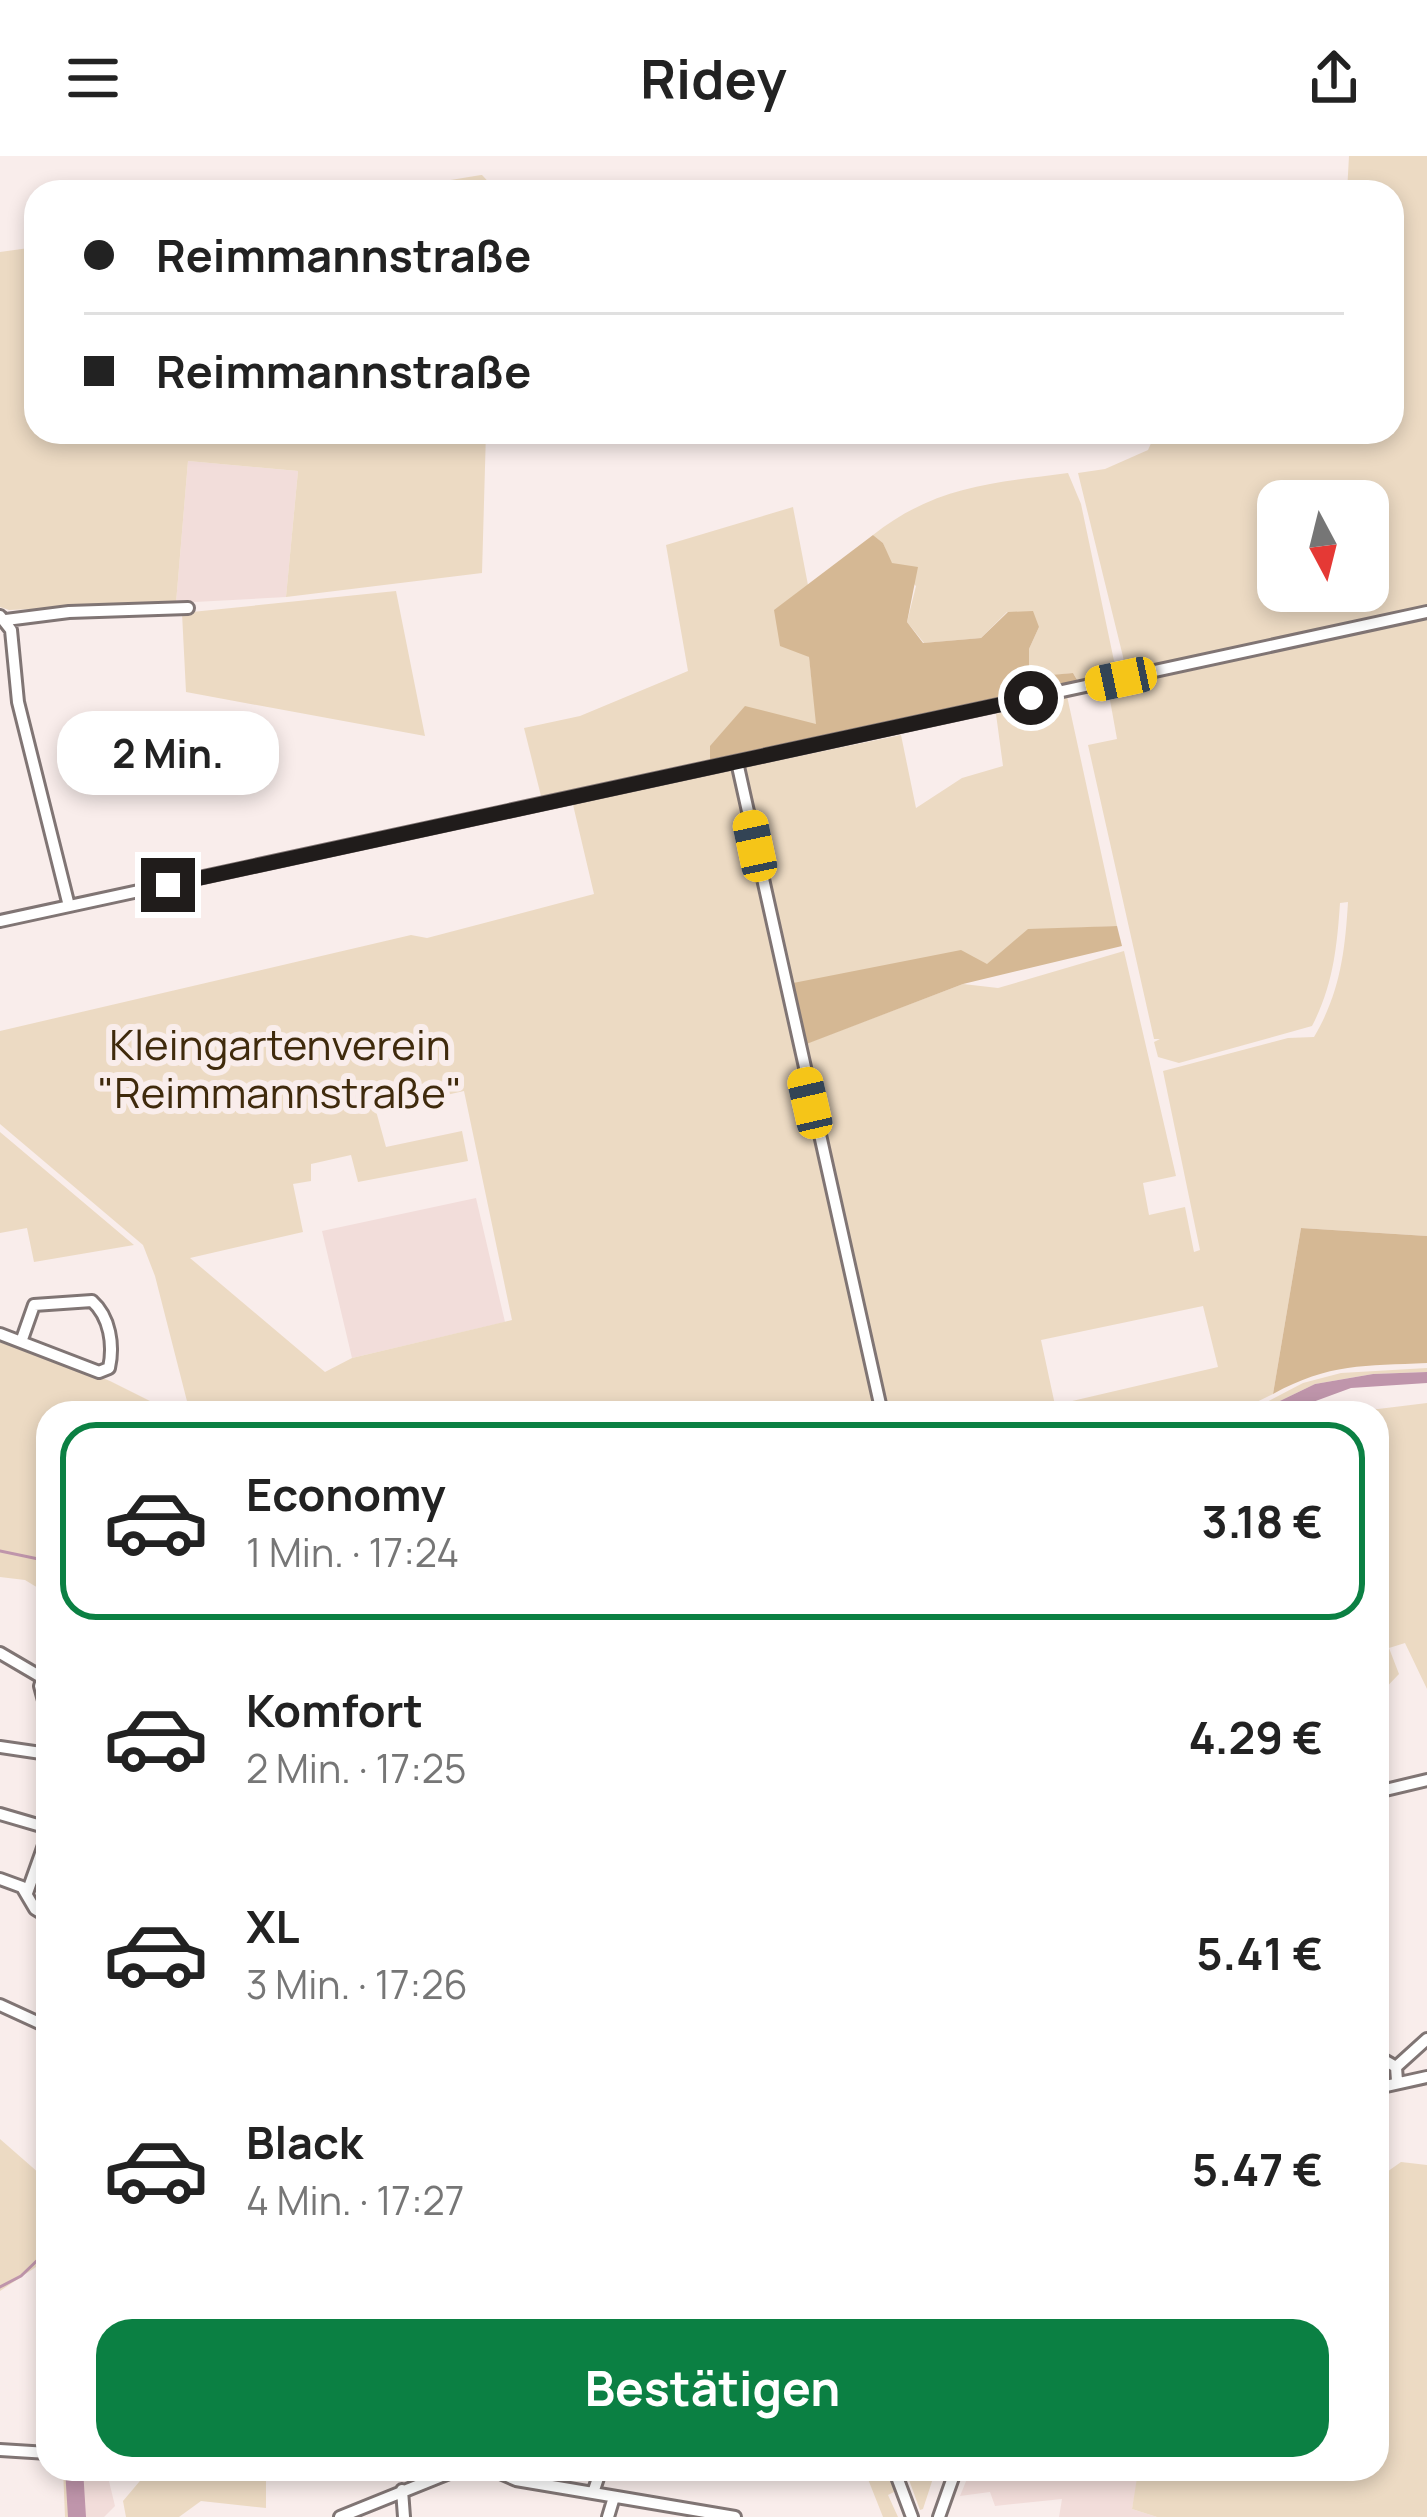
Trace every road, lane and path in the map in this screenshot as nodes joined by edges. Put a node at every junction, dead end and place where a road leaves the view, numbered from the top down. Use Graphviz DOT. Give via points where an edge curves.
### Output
graph roads {
  1 [pos="188,608"];
  2 [pos="1427,612"];
  3 [pos="3,618"];
  4 [pos="736,762"];
  5 [pos="69,906"];
  6 [pos="0,921"];
  7 [pos="0,1334"];
  8 [pos="21,1342"];
  9 [pos="879,1401"];
  10 [pos="0,1653"];
  11 [pos="36,1674"];
  12 [pos="0,1747"];
  13 [pos="36,1752"];
  14 [pos="1427,1780"];
  15 [pos="1389,1789"];
  16 [pos="0,1814"];
  17 [pos="36,1827"];
  18 [pos="36,1866"];
  19 [pos="0,1880"];
  20 [pos="27,1893"];
  21 [pos="36,1911"];
  22 [pos="0,2005"];
  23 [pos="36,2022"];
  24 [pos="1427,2038"];
  25 [pos="1389,2067"];
  26 [pos="1396,2074"];
  27 [pos="1427,2077"];
  28 [pos="1389,2079"];
  29 [pos="0,2450"];
  30 [pos="36,2452"];
  31 [pos="426,2481"];
  32 [pos="522,2481"];
  33 [pos="597,2481"];
  34 [pos="898,2481"];
  35 [pos="952,2481"];
  36 [pos="402,2490"];
  37 [pos="593,2494"];
  38 [pos="614,2497"];
  39 [pos="340,2517"];
  40 [pos="404,2517"];
  41 [pos="608,2517"];
  42 [pos="735,2517"];
  43 [pos="912,2517"];
  44 [pos="939,2517"];
  1 -- 3 [label="street"];
  2 -- 4 [label="street"];
  3 -- 5 [label="street"];
  4 -- 5 [label="street"];
  4 -- 9 [label="street"];
  5 -- 6 [label="street"];
  7 -- 8 [label="street"];
  8 -- 8 [label="street" via="99,1372 109,1368 114,1347 92,1300 34,1305"];
  10 -- 11 [label="street"];
  12 -- 13 [label="street"];
  14 -- 15 [label="street"];
  16 -- 17 [label="street"];
  18 -- 20 [label="street"];
  19 -- 20 [label="street"];
  20 -- 21 [label="street"];
  22 -- 23 [label="street"];
  24 -- 26 [label="street"];
  25 -- 26 [label="street"];
  26 -- 27 [label="street"];
  26 -- 28 [label="street"];
  29 -- 30 [label="street"];
  31 -- 36 [label="street"];
  32 -- 37 [label="street"];
  33 -- 37 [label="street"];
  34 -- 43 [label="street"];
  35 -- 44 [label="street"];
  36 -- 39 [label="street"];
  36 -- 40 [label="street"];
  37 -- 38 [label="street"];
  38 -- 41 [label="street"];
  38 -- 42 [label="street"];
}
